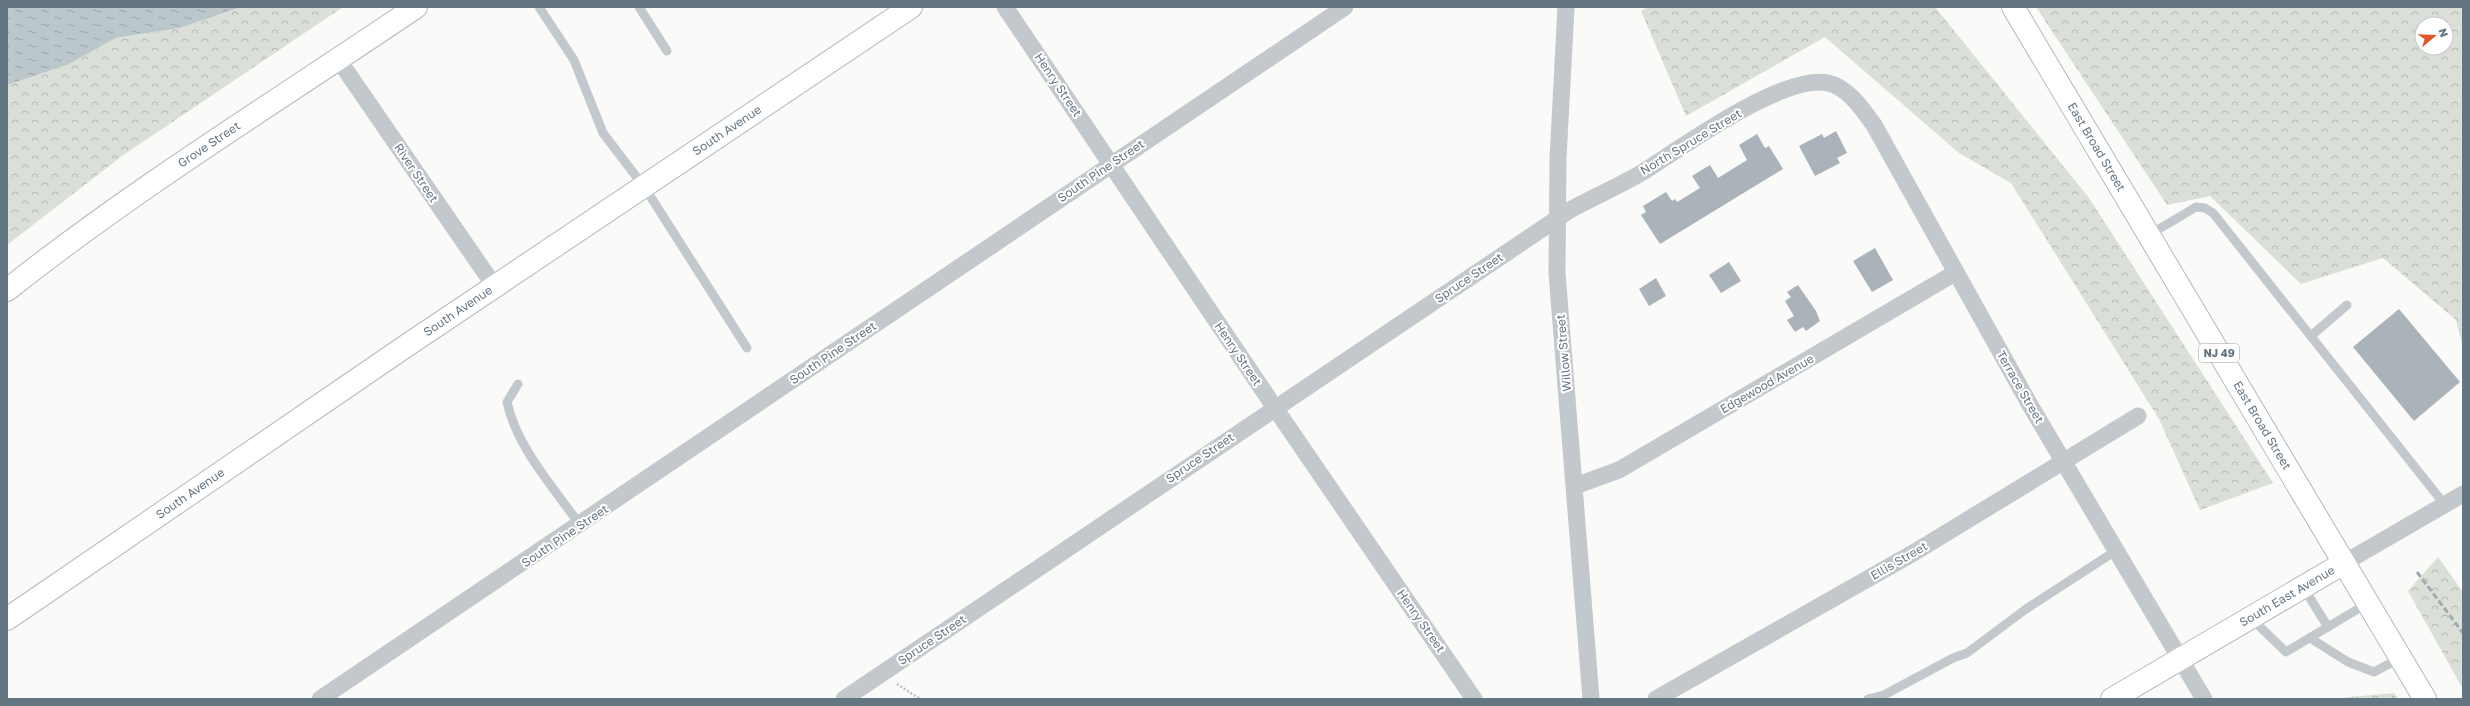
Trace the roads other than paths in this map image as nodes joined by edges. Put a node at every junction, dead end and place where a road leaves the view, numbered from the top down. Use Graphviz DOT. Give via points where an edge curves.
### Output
graph roads {
  1 [pos="416,7"];
  2 [pos="539,7"];
  3 [pos="639,7"];
  4 [pos="911,7"];
  5 [pos="1005,7"];
  6 [pos="1345,7"];
  7 [pos="1566,7"];
  8 [pos="2013,7"];
  9 [pos="667,51"];
  10 [pos="338,59"];
  11 [pos="1829,83"];
  12 [pos="1111,164"];
  13 [pos="645,188"];
  14 [pos="1558,219"];
  15 [pos="2149,235"];
  16 [pos="1955,273"];
  17 [pos="495,287"];
  18 [pos="7,290"];
  19 [pos="2348,305"];
  20 [pos="2311,336"];
  21 [pos="747,348"];
  22 [pos="518,384"];
  23 [pos="1275,408"];
  24 [pos="2138,416"];
  25 [pos="2063,461"];
  26 [pos="1575,486"];
  27 [pos="2463,494"];
  28 [pos="2445,505"];
  29 [pos="580,525"];
  30 [pos="2117,550"];
  31 [pos="2344,562"];
  32 [pos="2303,587"];
  33 [pos="2369,603"];
  34 [pos="2250,618"];
  35 [pos="7,619"];
  36 [pos="2328,627"];
  37 [pos="2310,638"];
  38 [pos="2401,658"];
  39 [pos="2181,659"];
  40 [pos="320,699"];
  41 [pos="844,699"];
  42 [pos="1474,699"];
  43 [pos="1591,699"];
  44 [pos="1656,699"];
  45 [pos="1868,699"];
  46 [pos="2112,699"];
  47 [pos="2204,699"];
  48 [pos="2425,699"];
  1 -- 10 [label="main road, Grove Street"];
  2 -- 13 [label="lane" via="574,60 603,133"];
  3 -- 9 [label="lane"];
  4 -- 13 [label="main road, South Avenue"];
  5 -- 12 [label="street, Henry Street"];
  6 -- 12 [label="street, South Pine Street"];
  7 -- 14 [label="street, Willow Street" via="1558,159"];
  8 -- 15 [label="main road, East Broad Street / NJ 49"];
  10 -- 17 [label="street, River Street"];
  10 -- 18 [label="main road, Grove Street" via="97,223"];
  11 -- 14 [label="street, North Spruce Street" via="1800,84 1751,106"];
  11 -- 16 [label="street, Terrace Street" via="1852,98 1874,125"];
  12 -- 23 [label="street, Henry Street"];
  12 -- 29 [label="street, South Pine Street"];
  13 -- 17 [label="main road, South Avenue"];
  13 -- 21 [label="lane"];
  14 -- 23 [label="street, Spruce Street"];
  14 -- 26 [label="street, Willow Street" via="1557,273"];
  15 -- 20 [label="lane" via="2191,210 2200,207 2209,210"];
  15 -- 31 [label="main road, East Broad Street / NJ 49"];
  16 -- 25 [label="street, Terrace Street"];
  16 -- 26 [label="street, Edgewood Avenue" via="1619,470"];
  17 -- 35 [label="main road, South Avenue"];
  19 -- 20 [label="lane"];
  20 -- 28 [label="lane"];
  22 -- 29 [label="lane" via="506,402 509,413 527,449"];
  23 -- 41 [label="street, Spruce Street"];
  23 -- 42 [label="street, Henry Street"];
  24 -- 25 [label="street, Ellis Street"];
  25 -- 30 [label="street, Terrace Street"];
  25 -- 44 [label="street, Ellis Street" via="1915,552"];
  26 -- 43 [label="street, Willow Street"];
  27 -- 28 [label="street, South East Avenue"];
  28 -- 31 [label="street, South East Avenue"];
  29 -- 40 [label="street, South Pine Street"];
  30 -- 39 [label="street, Terrace Street"];
  30 -- 45 [label="lane" via="2026,609 1967,653 1884,695"];
  31 -- 32 [label="main road, South East Avenue"];
  31 -- 33 [label="main road, East Broad Street / NJ 49"];
  32 -- 34 [label="main road, South East Avenue"];
  32 -- 36 [label="lane"];
  33 -- 36 [label="lane"];
  33 -- 38 [label="main road, East Broad Street / NJ 49"];
  34 -- 37 [label="lane" via="2286,652"];
  34 -- 39 [label="main road, South East Avenue"];
  36 -- 37 [label="lane"];
  37 -- 38 [label="lane" via="2348,662 2374,672"];
  38 -- 48 [label="main road, East Broad Street / NJ 49"];
  39 -- 46 [label="main road, South East Avenue"];
  39 -- 47 [label="street, Terrace Street"];
}
